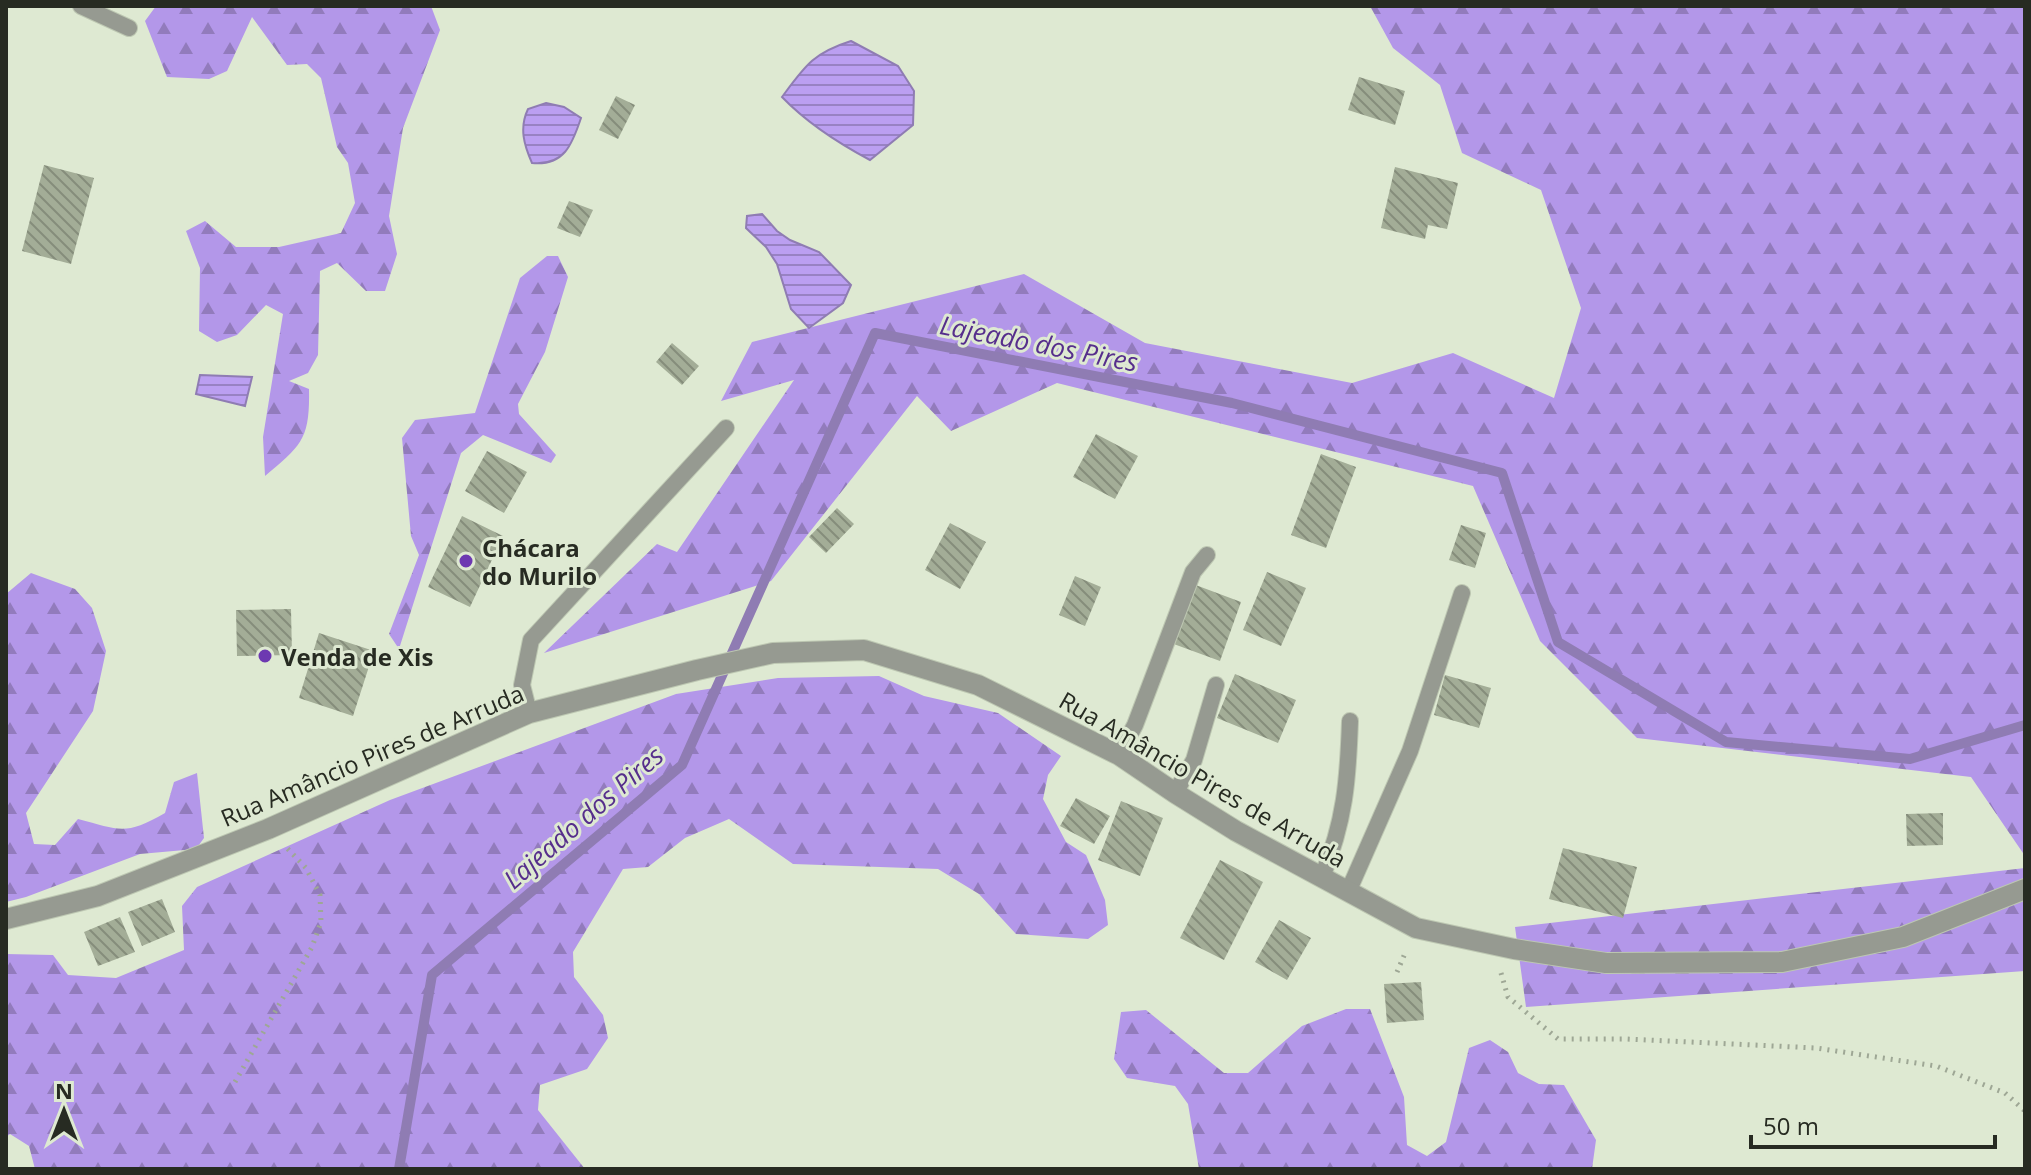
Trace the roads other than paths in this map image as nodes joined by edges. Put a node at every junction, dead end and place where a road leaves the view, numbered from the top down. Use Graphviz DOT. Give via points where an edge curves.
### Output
graph roads {
  1 [pos="81,6"];
  2 [pos="129,28"];
  3 [pos="726,428"];
  4 [pos="1207,555"];
  5 [pos="1462,593"];
  6 [pos="1216,685"];
  7 [pos="529,713"];
  8 [pos="1350,721"];
  9 [pos="1119,755"];
  10 [pos="1175,793"];
  11 [pos="1322,877"];
  12 [pos="2025,889"];
  13 [pos="1348,892"];
  14 [pos="6,919"];
  1 -- 2 [label="lane"];
  3 -- 7 [label="lane" via="531,640 522,685"];
  4 -- 9 [label="lane" via="1193,572"];
  5 -- 13 [label="lane" via="1410,751"];
  6 -- 10 [label="lane" via="1194,760"];
  7 -- 9 [label="street, Rua Amâncio Pires de Arruda" via="773,653 864,650 978,685"];
  7 -- 14 [label="street, Rua Amâncio Pires de Arruda" via="268,829 98,896"];
  8 -- 11 [label="lane" via="1347,789"];
  9 -- 10 [label="street, Rua Amâncio Pires de Arruda"];
  10 -- 11 [label="street, Rua Amâncio Pires de Arruda"];
  11 -- 13 [label="street, Rua Amâncio Pires de Arruda"];
  12 -- 13 [label="street, Rua Amâncio Pires de Arruda" via="1903,937 1782,962 1606,963 1416,928"];
}
